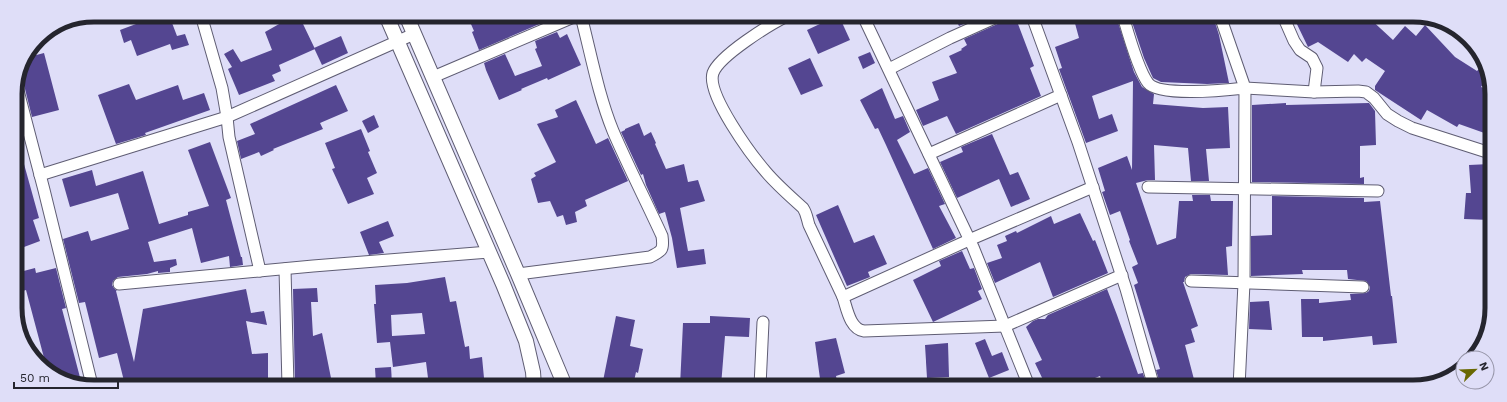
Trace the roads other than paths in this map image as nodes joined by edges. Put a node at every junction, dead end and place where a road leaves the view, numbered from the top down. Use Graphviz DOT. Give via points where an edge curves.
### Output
graph roads {
  1 [pos="203,22"];
  2 [pos="389,22"];
  3 [pos="409,22"];
  4 [pos="562,22"];
  5 [pos="583,22"];
  6 [pos="776,22"];
  7 [pos="866,22"];
  8 [pos="986,22"];
  9 [pos="1034,22"];
  10 [pos="1125,22"];
  11 [pos="1222,22"];
  12 [pos="1286,22"];
  13 [pos="414,34"];
  14 [pos="397,42"];
  15 [pos="889,69"];
  16 [pos="433,77"];
  17 [pos="1245,88"];
  18 [pos="1314,92"];
  19 [pos="1061,95"];
  20 [pos="22,106"];
  21 [pos="227,117"];
  22 [pos="1485,151"];
  23 [pos="929,154"];
  24 [pos="40,175"];
  25 [pos="1093,187"];
  26 [pos="1148,187"];
  27 [pos="1244,188"];
  28 [pos="1378,191"];
  29 [pos="969,240"];
  30 [pos="489,252"];
  31 [pos="286,269"];
  32 [pos="260,271"];
  33 [pos="518,274"];
  34 [pos="1122,275"];
  35 [pos="1191,281"];
  36 [pos="1244,283"];
  37 [pos="119,284"];
  38 [pos="1363,287"];
  39 [pos="843,297"];
  40 [pos="763,322"];
  41 [pos="1005,326"];
  42 [pos="91,380"];
  43 [pos="288,380"];
  44 [pos="534,380"];
  45 [pos="562,380"];
  46 [pos="760,380"];
  47 [pos="1027,380"];
  48 [pos="1152,380"];
  49 [pos="1239,380"];
  1 -- 21 [label="street" via="222,88"];
  2 -- 14 [label="street"];
  3 -- 13 [label="street"];
  4 -- 16 [label="street"];
  5 -- 33 [label="street" via="597,83 613,130 662,236 663,246 659,253 650,257"];
  6 -- 39 [label="street" via="758,32 717,65 713,73 713,88 732,124 767,173 804,208 809,225"];
  7 -- 15 [label="street"];
  8 -- 15 [label="street"];
  9 -- 19 [label="street"];
  10 -- 17 [label="street" via="1142,73 1149,84 1160,90 1209,91"];
  11 -- 17 [label="street"];
  12 -- 18 [label="street" via="1294,41 1300,50 1312,58 1317,68"];
  13 -- 14 [label="street"];
  13 -- 16 [label="street"];
  14 -- 21 [label="street"];
  14 -- 30 [label="street"];
  15 -- 23 [label="street"];
  16 -- 33 [label="street"];
  17 -- 18 [label="street"];
  17 -- 27 [label="street"];
  18 -- 22 [label="street" via="1366,92 1387,114 1412,128"];
  19 -- 23 [label="street"];
  19 -- 25 [label="street"];
  20 -- 24 [label="street"];
  21 -- 24 [label="street"];
  21 -- 32 [label="street" via="229,137"];
  23 -- 29 [label="street"];
  24 -- 42 [label="street"];
  25 -- 29 [label="street"];
  25 -- 34 [label="street"];
  26 -- 27 [label="street"];
  27 -- 28 [label="street"];
  27 -- 36 [label="street"];
  29 -- 39 [label="street"];
  29 -- 41 [label="street"];
  30 -- 31 [label="street"];
  30 -- 44 [label="street" via="526,341"];
  31 -- 32 [label="street"];
  31 -- 43 [label="street"];
  32 -- 37 [label="street"];
  33 -- 45 [label="street"];
  34 -- 41 [label="street"];
  34 -- 48 [label="street"];
  35 -- 36 [label="street"];
  36 -- 38 [label="street"];
  36 -- 49 [label="street"];
  39 -- 41 [label="street" via="853,324 858,330"];
  40 -- 46 [label="street"];
  41 -- 47 [label="street"];
}
